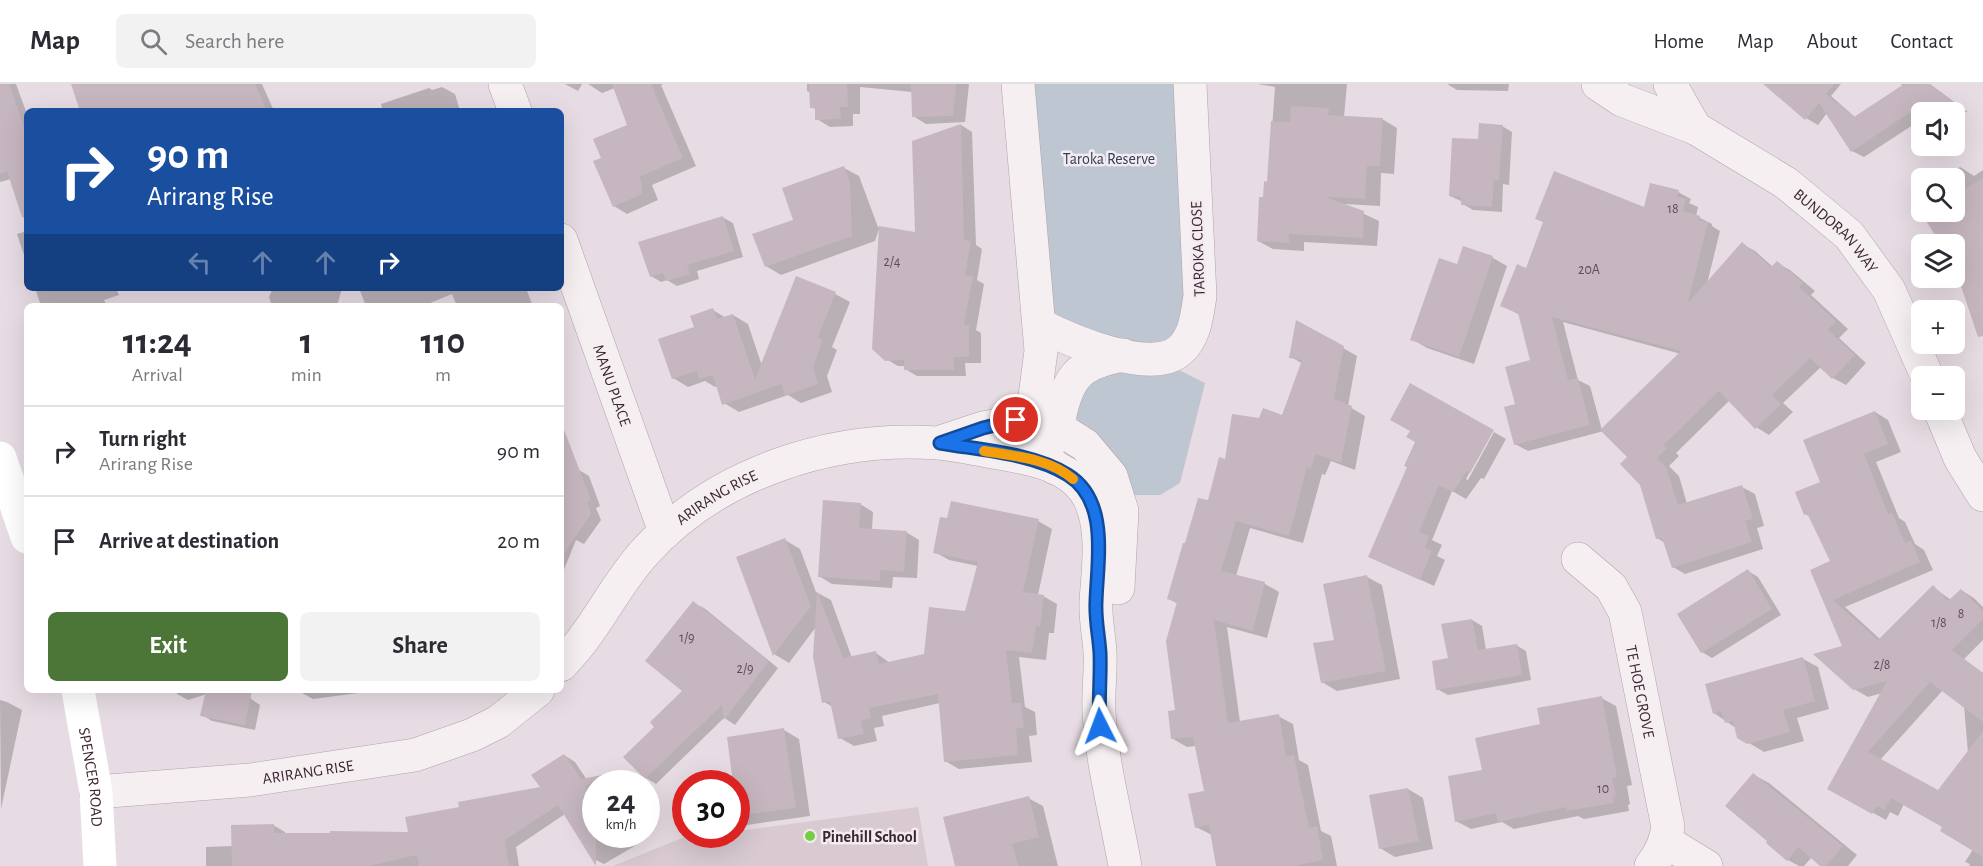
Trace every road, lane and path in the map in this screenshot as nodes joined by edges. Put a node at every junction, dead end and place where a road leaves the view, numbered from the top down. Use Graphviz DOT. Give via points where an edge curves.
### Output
graph roads {
  1 [pos="506,84"];
  2 [pos="1018,84"];
  3 [pos="1190,84"];
  4 [pos="1598,84"];
  5 [pos="1670,84"];
  6 [pos="514,108"];
  7 [pos="1695,128"];
  8 [pos="564,248"];
  9 [pos="1040,325"];
  10 [pos="1123,355"];
  11 [pos="1923,366"];
  12 [pos="1944,420"];
  13 [pos="1043,444"];
  14 [pos="1,464"];
  15 [pos="1983,495"];
  16 [pos="24,529"];
  17 [pos="665,532"];
  18 [pos="1578,559"];
  19 [pos="564,662"];
  20 [pos="79,693"];
  21 [pos="534,693"];
  22 [pos="96,792"];
  23 [pos="1658,854"];
  24 [pos="100,866"];
  25 [pos="1125,866"];
  26 [pos="1706,866"];
  1 -- 6 [label="street"];
  2 -- 9 [label="street"];
  3 -- 10 [label="street, TAROKA CLOSE" via="1200,296 1197,315 1179,352 1157,359"];
  4 -- 7 [label="street, BUNDORAN WAY" via="1622,100"];
  5 -- 7 [label="street, BUNDORAN WAY"];
  7 -- 11 [label="street, BUNDORAN WAY" via="1786,183 1849,235 1889,290"];
  8 -- 17 [label="street, MANU PLACE"];
  9 -- 10 [label="street, TAROKA CLOSE" via="1077,343"];
  9 -- 13 [label="street"];
  10 -- 13 [label="street, TAROKA CLOSE" via="1103,359 1078,372"];
  12 -- 15 [label="street" via="1960,458"];
  13 -- 17 [label="street, ARIRANG RISE" via="865,444 799,457 722,491"];
  13 -- 25 [label="street, ARIRANG RISE" via="1085,445 1111,476 1122,511 1116,608 1100,654 1098,684 1101,740"];
  14 -- 16 [label="street"];
  17 -- 19 [label="street, ARIRANG RISE" via="626,575 584,639"];
  18 -- 23 [label="street, TE HOE GROVE" via="1611,587 1625,612 1666,810 1668,827"];
  20 -- 22 [label="street, SPENCER ROAD"];
  21 -- 22 [label="street, ARIRANG RISE" via="498,722 416,755 250,780"];
  22 -- 24 [label="street, SPENCER ROAD"];
  23 -- 26 [label="street, TE HOE GROVE"];
}
